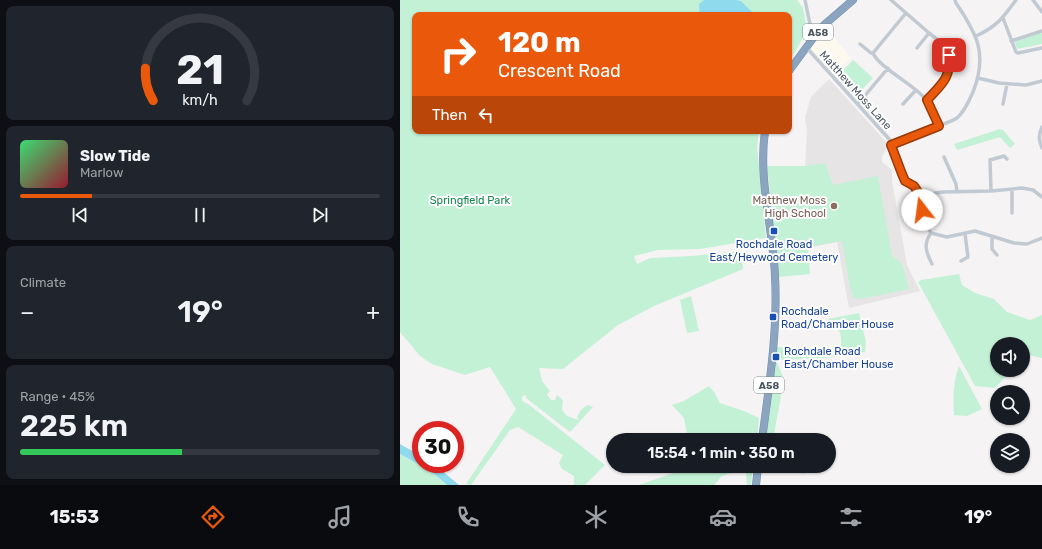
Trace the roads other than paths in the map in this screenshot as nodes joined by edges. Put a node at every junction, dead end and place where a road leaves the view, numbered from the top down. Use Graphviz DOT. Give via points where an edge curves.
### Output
graph roads {
  1 [pos="804,0"];
  2 [pos="853,0"];
  3 [pos="891,0"];
  4 [pos="955,0"];
  5 [pos="1016,0"];
  6 [pos="1033,0"];
  7 [pos="1042,12"];
  8 [pos="906,14"];
  9 [pos="1003,18"];
  10 [pos="1042,31"];
  11 [pos="816,34"];
  12 [pos="929,34"];
  13 [pos="976,36"];
  14 [pos="1011,41"];
  15 [pos="860,44"];
  16 [pos="806,47"];
  17 [pos="916,48"];
  18 [pos="1042,48"];
  19 [pos="873,53"];
  20 [pos="792,67"];
  21 [pos="888,68"];
  22 [pos="978,78"];
  23 [pos="1042,81"];
  24 [pos="1007,84"];
  25 [pos="916,90"];
  26 [pos="927,100"];
  27 [pos="858,104"];
  28 [pos="903,104"];
  29 [pos="1002,104"];
  30 [pos="939,126"];
  31 [pos="1042,127"];
  32 [pos="765,134"];
  33 [pos="1040,135"];
  34 [pos="891,145"];
  35 [pos="1042,148"];
  36 [pos="944,157"];
  37 [pos="1007,159"];
  38 [pos="1012,190"];
  39 [pos="991,191"];
  40 [pos="957,192"];
  41 [pos="919,196"];
  42 [pos="1042,197"];
  43 [pos="1012,213"];
  44 [pos="931,233"];
  45 [pos="965,234"];
  46 [pos="992,236"];
  47 [pos="1042,238"];
  48 [pos="997,254"];
  49 [pos="961,261"];
  50 [pos="932,264"];
  51 [pos="763,433"];
  52 [pos="757,473"];
  53 [pos="756,485"];
  1 -- 11 [label="street" via="811,28"];
  2 -- 11 [label="highway, A58"];
  3 -- 8 [label="street"];
  4 -- 13 [label="street"];
  5 -- 9 [label="street"];
  6 -- 7 [label="street"];
  8 -- 12 [label="street"];
  8 -- 19 [label="street"];
  9 -- 13 [label="street" via="990,30"];
  9 -- 14 [label="street"];
  10 -- 14 [label="street"];
  11 -- 16 [label="highway, A58"];
  12 -- 17 [label="street"];
  12 -- 26 [label="street" via="943,44 949,55 950,65 946,80"];
  13 -- 22 [label="street" via="981,58"];
  14 -- 18 [label="street" via="1014,50 1018,52"];
  15 -- 19 [label="street"];
  16 -- 20 [label="highway, A58"];
  16 -- 27 [label="street, Matthew Moss Lane"];
  19 -- 21 [label="street"];
  21 -- 25 [label="street"];
  21 -- 27 [label="street"];
  22 -- 24 [label="street"];
  22 -- 30 [label="street" via="970,99 957,118"];
  23 -- 24 [label="street" via="1026,85"];
  24 -- 29 [label="street"];
  25 -- 26 [label="street"];
  25 -- 28 [label="street"];
  26 -- 30 [label="street"];
  27 -- 34 [label="street, Matthew Moss Lane" via="890,140"];
  30 -- 34 [label="street"];
  31 -- 33 [label="street"];
  32 -- 51 [label="highway, A58" via="763,164 775,275 775,330"];
  33 -- 35 [label="street"];
  34 -- 41 [label="street, Matthew Moss Lane" via="905,181 914,186"];
  36 -- 40 [label="street"];
  37 -- 39 [label="street" via="1004,156 990,160"];
  38 -- 39 [label="street"];
  38 -- 42 [label="street" via="1033,190"];
  38 -- 43 [label="street"];
  39 -- 40 [label="street"];
  40 -- 41 [label="street"];
  41 -- 44 [label="street" via="924,223"];
  44 -- 45 [label="street" via="947,237"];
  44 -- 50 [label="street" via="926,244"];
  45 -- 46 [label="street" via="975,232"];
  45 -- 49 [label="street" via="968,257"];
  46 -- 47 [label="street" via="1027,244"];
  46 -- 48 [label="street" via="992,249"];
  52 -- 53 [label="highway"];
}
